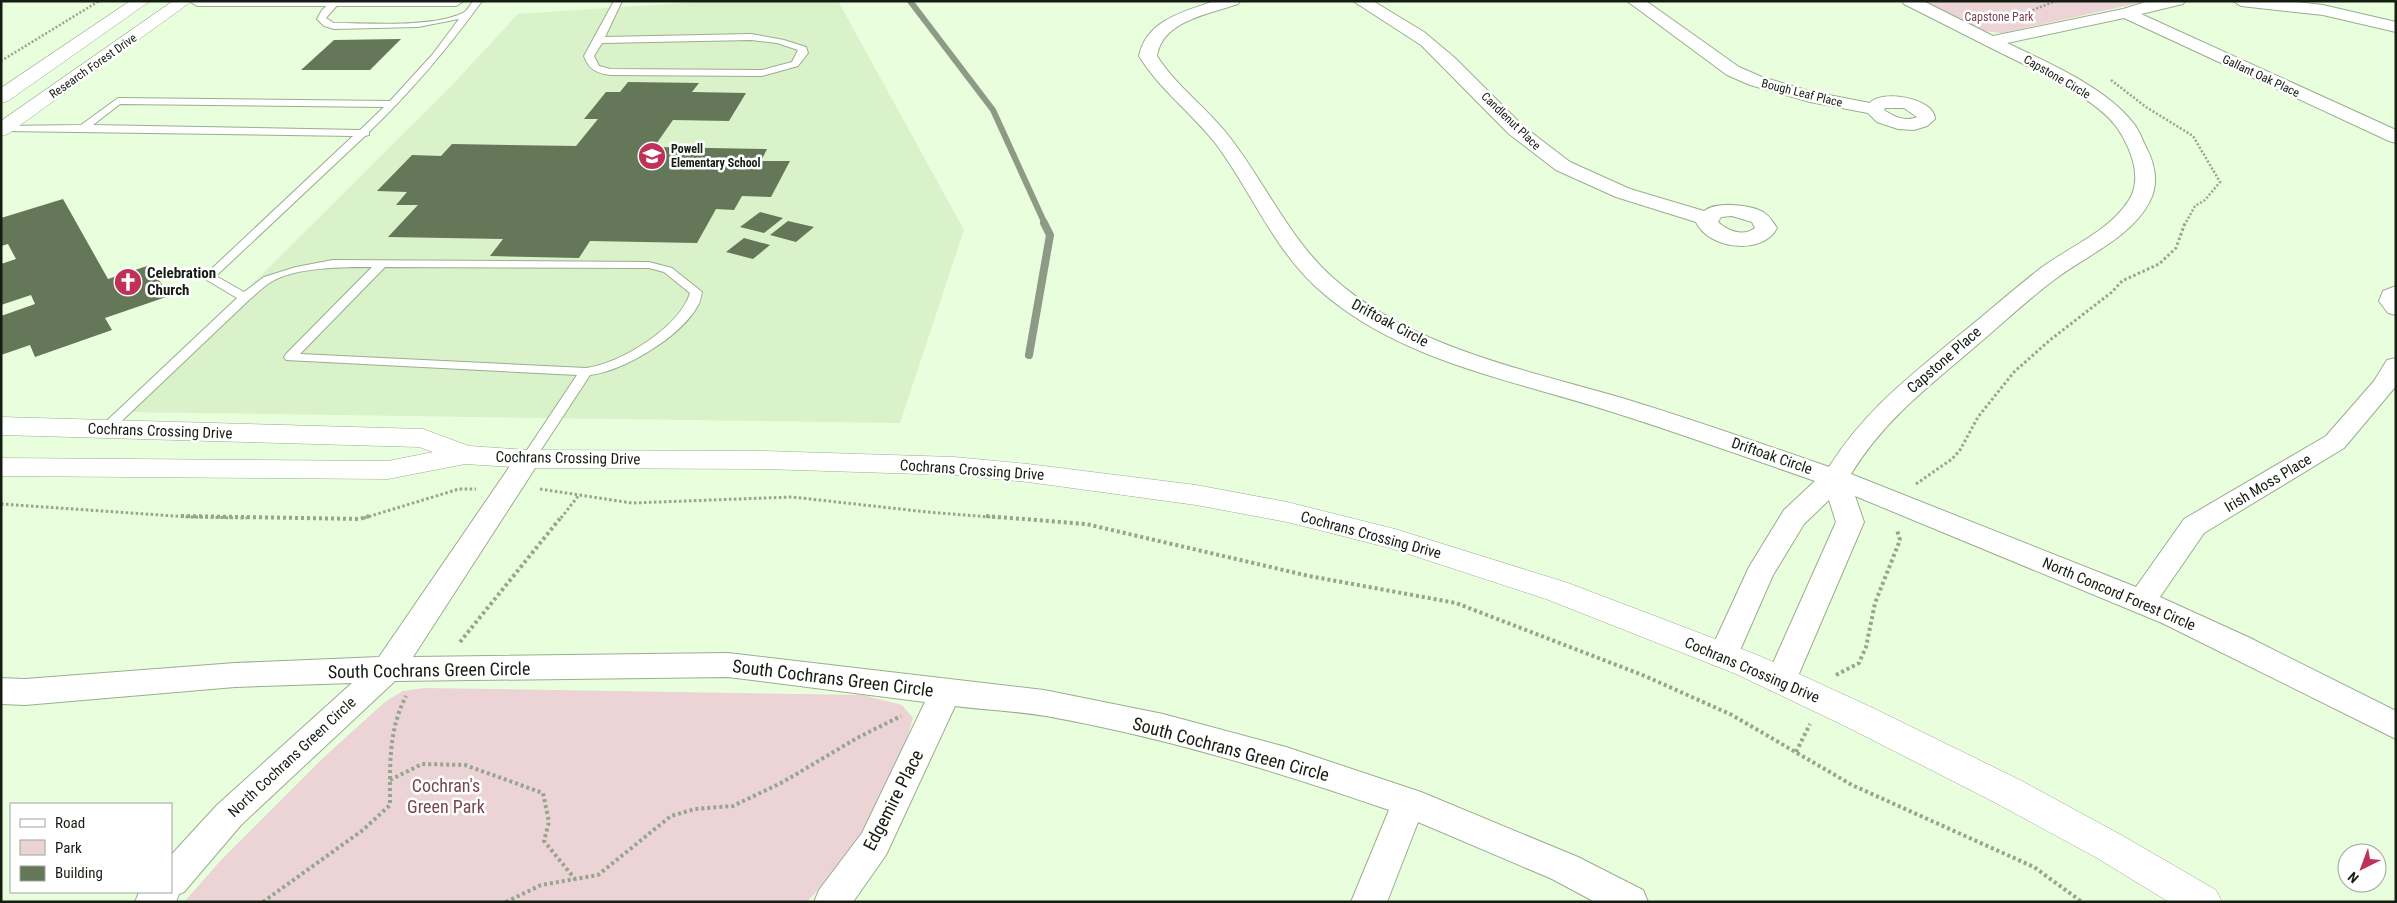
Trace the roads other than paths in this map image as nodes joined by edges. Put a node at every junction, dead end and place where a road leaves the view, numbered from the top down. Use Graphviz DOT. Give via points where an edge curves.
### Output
graph roads {
  1 [pos="142,1"];
  2 [pos="184,1"];
  3 [pos="197,1"];
  4 [pos="456,1"];
  5 [pos="478,1"];
  6 [pos="618,1"];
  7 [pos="1232,1"];
  8 [pos="1361,1"];
  9 [pos="1635,1"];
  10 [pos="1910,1"];
  11 [pos="2177,1"];
  12 [pos="2241,1"];
  13 [pos="335,3"];
  14 [pos="468,14"];
  15 [pos="2126,14"];
  16 [pos="2396,27"];
  17 [pos="599,40"];
  18 [pos="1991,41"];
  19 [pos="1,97"];
  20 [pos="393,104"];
  21 [pos="1874,109"];
  22 [pos="83,128"];
  23 [pos="3,129"];
  24 [pos="365,133"];
  25 [pos="2396,137"];
  26 [pos="1707,218"];
  27 [pos="2070,259"];
  28 [pos="381,264"];
  29 [pos="2396,293"];
  30 [pos="245,296"];
  31 [pos="2396,308"];
  32 [pos="2396,365"];
  33 [pos="586,372"];
  34 [pos="1,426"];
  35 [pos="105,429"];
  36 [pos="465,455"];
  37 [pos="528,458"];
  38 [pos="1,467"];
  39 [pos="1835,478"];
  40 [pos="2142,601"];
  41 [pos="1723,656"];
  42 [pos="388,669"];
  43 [pos="1781,681"];
  44 [pos="1,691"];
  45 [pos="940,705"];
  46 [pos="2396,726"];
  47 [pos="1409,802"];
  48 [pos="172,880"];
  49 [pos="832,902"];
  50 [pos="1369,902"];
  51 [pos="1630,902"];
  52 [pos="2204,902"];
  1 -- 19 [label="street, Research Forest Drive"];
  2 -- 23 [label="street, Research Forest Drive"];
  3 -- 13 [label="street"];
  4 -- 13 [label="street"];
  5 -- 14 [label="lane"];
  6 -- 17 [label="lane"];
  7 -- 39 [label="street, Driftoak Circle" via="1191,15 1160,31 1152,39 1148,56 1156,70 1212,127 1285,238 1330,288 1366,313 1431,345"];
  8 -- 26 [label="street, Candlenut Place" via="1435,48 1517,131 1568,169 1619,192"];
  9 -- 21 [label="street, Bough Leaf Place" via="1732,71 1810,98"];
  10 -- 18 [label="street, Capstone Circle"];
  11 -- 15 [label="street"];
  12 -- 16 [label="street" via="2322,10"];
  13 -- 14 [label="lane" via="322,19 334,26 421,25 446,22"];
  14 -- 20 [label="lane"];
  15 -- 18 [label="street"];
  15 -- 25 [label="street, Gallant Oak Place"];
  17 -- 17 [label="lane" via="589,56 591,65 597,70 610,72 762,73 795,64 803,53 803,48 793,44 751,37"];
  18 -- 27 [label="street, Capstone Circle" via="2080,88 2105,106 2126,126 2144,162 2145,178 2140,200 2123,221"];
  20 -- 22 [label="lane" via="118,101"];
  20 -- 24 [label="lane"];
  22 -- 23 [label="lane"];
  22 -- 24 [label="lane"];
  24 -- 30 [label="lane" via="209,277"];
  27 -- 39 [label="street, Capstone Place" via="2046,275 1890,406 1857,443"];
  28 -- 30 [label="lane" via="333,263 296,270 268,279"];
  28 -- 33 [label="lane" via="290,357"];
  28 -- 33 [label="lane" via="649,265 668,270 696,292 692,306 677,324 631,358 603,370"];
  29 -- 31 [label="street" via="2390,301"];
  30 -- 35 [label="lane"];
  32 -- 40 [label="street, Irish Moss Place" via="2384,385 2335,442 2194,526 2168,559"];
  33 -- 37 [label="lane"];
  34 -- 35 [label="street, Cochrans Crossing Drive"];
  35 -- 36 [label="street, Cochrans Crossing Drive" via="423,438"];
  36 -- 37 [label="street, Cochrans Crossing Drive"];
  36 -- 38 [label="street, Cochrans Crossing Drive" via="388,470"];
  37 -- 41 [label="street, Cochrans Crossing Drive" via="954,466 1196,496 1287,512 1395,538 1557,591"];
  37 -- 42 [label="street, North Cochrans Green Circle"];
  39 -- 40 [label="street, North Concord Forest Circle"];
  39 -- 41 [label="street, Capstone Place" via="1794,516 1759,574"];
  39 -- 43 [label="street" via="1850,522"];
  40 -- 46 [label="street, North Concord Forest Circle"];
  41 -- 43 [label="street, Cochrans Crossing Drive"];
  42 -- 44 [label="street, South Cochrans Green Circle" via="235,675 25,692"];
  42 -- 45 [label="street, South Cochrans Green Circle" via="728,665"];
  42 -- 48 [label="street, North Cochrans Green Circle" via="230,814"];
  43 -- 52 [label="street, Cochrans Crossing Drive" via="2007,791"];
  45 -- 47 [label="street, South Cochrans Green Circle" via="1044,702 1163,727 1286,761"];
  45 -- 49 [label="street, Edgemire Place" via="874,844"];
  47 -- 50 [label="street"];
  47 -- 51 [label="street, South Cochrans Green Circle" via="1565,868"];
}
